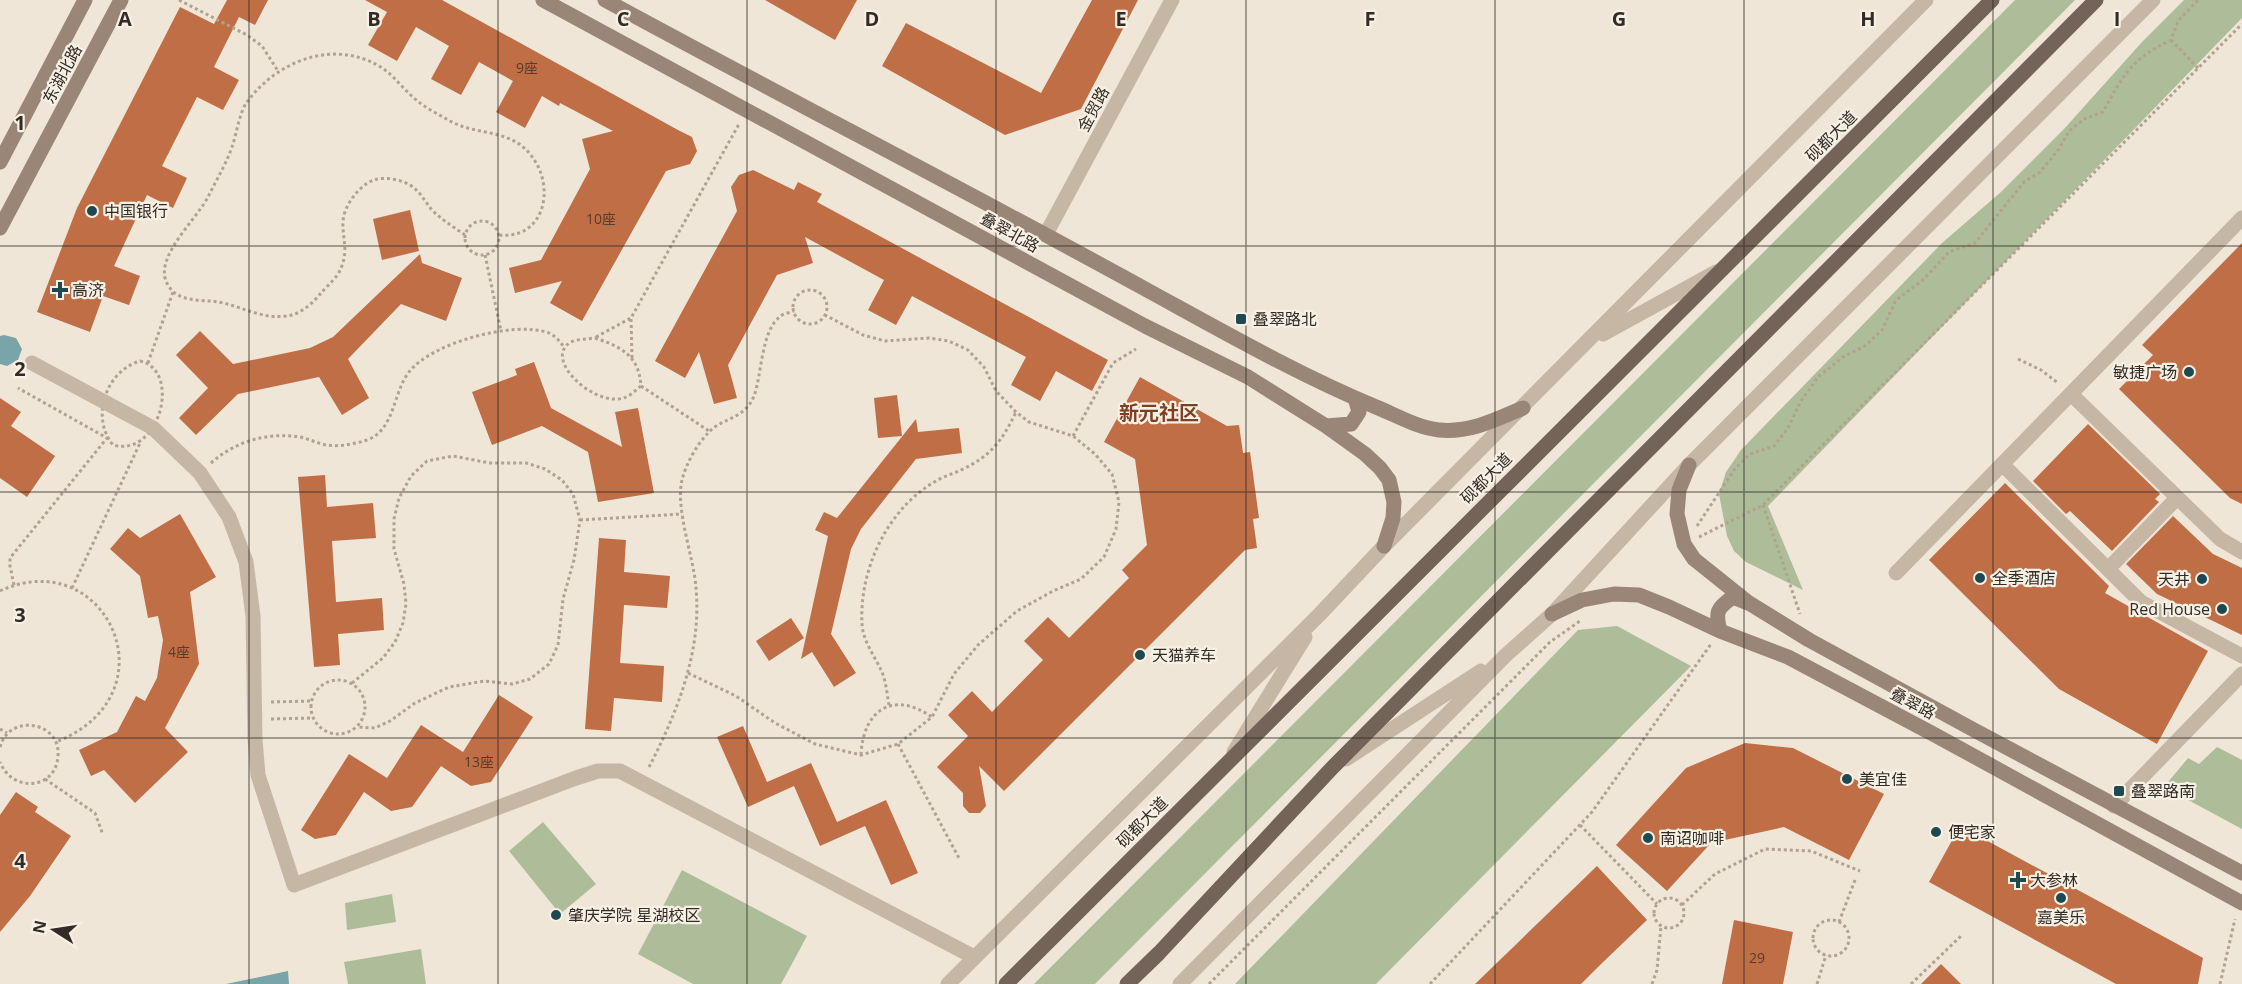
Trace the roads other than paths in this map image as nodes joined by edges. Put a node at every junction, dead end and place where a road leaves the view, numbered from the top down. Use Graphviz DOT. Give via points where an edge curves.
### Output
graph roads {
  1 [pos="85,0"];
  2 [pos="121,0"];
  3 [pos="543,0"];
  4 [pos="605,0"];
  5 [pos="1172,0"];
  6 [pos="1926,0"];
  7 [pos="1992,0"];
  8 [pos="2096,0"];
  9 [pos="2153,0"];
  10 [pos="0,162"];
  11 [pos="2242,218"];
  12 [pos="0,228"];
  13 [pos="1046,234"];
  14 [pos="1726,266"];
  15 [pos="1588,342"];
  16 [pos="32,363"];
  17 [pos="2071,393"];
  18 [pos="1355,398"];
  19 [pos="1522,408"];
  20 [pos="1326,426"];
  21 [pos="2002,464"];
  22 [pos="1689,465"];
  23 [pos="2177,498"];
  24 [pos="1384,546"];
  25 [pos="2242,552"];
  26 [pos="2108,569"];
  27 [pos="1896,573"];
  28 [pos="1749,603"];
  29 [pos="1320,614"];
  30 [pos="1552,614"];
  31 [pos="1720,631"];
  32 [pos="1506,655"];
  33 [pos="2242,656"];
  34 [pos="2242,674"];
  35 [pos="1228,761"];
  36 [pos="1333,767"];
  37 [pos="2114,806"];
  38 [pos="2242,873"];
  39 [pos="2240,903"];
  40 [pos="1159,953"];
  41 [pos="974,957"];
  42 [pos="948,984"];
  43 [pos="1006,984"];
  44 [pos="1127,984"];
  45 [pos="1138,984"];
  46 [pos="1180,984"];
  1 -- 10 [label="main road, 东湖北路"];
  2 -- 12 [label="main road, 东湖北路"];
  3 -- 20 [label="main road, 叠翠北路" via="1145,326 1248,377"];
  4 -- 13 [label="main road, 叠翠北路"];
  5 -- 13 [label="street, 金贸路"];
  6 -- 15 [label="street, 砚都大道"];
  7 -- 14 [label="main road, 砚都大道"];
  8 -- 36 [label="main road"];
  9 -- 22 [label="street"];
  11 -- 17 [label="street"];
  13 -- 18 [label="main road, 叠翠北路" via="1266,355"];
  14 -- 15 [label="street"];
  14 -- 35 [label="main road, 砚都大道"];
  15 -- 19 [label="street, 砚都大道"];
  16 -- 41 [label="street" via="153,428 200,473 229,517 246,562 253,615 258,775 294,885 598,771 620,771"];
  17 -- 21 [label="street"];
  17 -- 23 [label="street"];
  18 -- 19 [label="main road, 叠翠北路" via="1437,430 1484,425"];
  18 -- 20 [label="main road" via="1359,412 1351,424"];
  19 -- 24 [label="street, 砚都大道"];
  20 -- 24 [label="main road, 叠翠北路" via="1365,454 1389,480 1393,518"];
  21 -- 26 [label="street"];
  21 -- 27 [label="street"];
  22 -- 28 [label="main road, 叠翠路" via="1679,490 1677,514 1684,544 1694,559"];
  22 -- 30 [label="street"];
  23 -- 25 [label="street" via="2220,540"];
  23 -- 26 [label="street"];
  24 -- 29 [label="street, 砚都大道"];
  26 -- 33 [label="street" via="2141,603"];
  28 -- 31 [label="main road" via="1733,597 1722,605 1716,616"];
  28 -- 37 [label="main road, 叠翠路" via="1809,640"];
  29 -- 35 [label="street"];
  29 -- 41 [label="street, 砚都大道"];
  30 -- 31 [label="main road, 叠翠路" via="1582,600 1614,594 1639,595"];
  30 -- 32 [label="street"];
  31 -- 39 [label="main road, 叠翠路" via="1788,657"];
  32 -- 36 [label="street"];
  32 -- 46 [label="street"];
  34 -- 37 [label="street"];
  35 -- 43 [label="main road, 砚都大道"];
  36 -- 40 [label="main road"];
  37 -- 38 [label="main road, 叠翠路"];
  40 -- 44 [label="main road"];
  40 -- 45 [label="street"];
  41 -- 42 [label="street, 砚都大道"];
}
